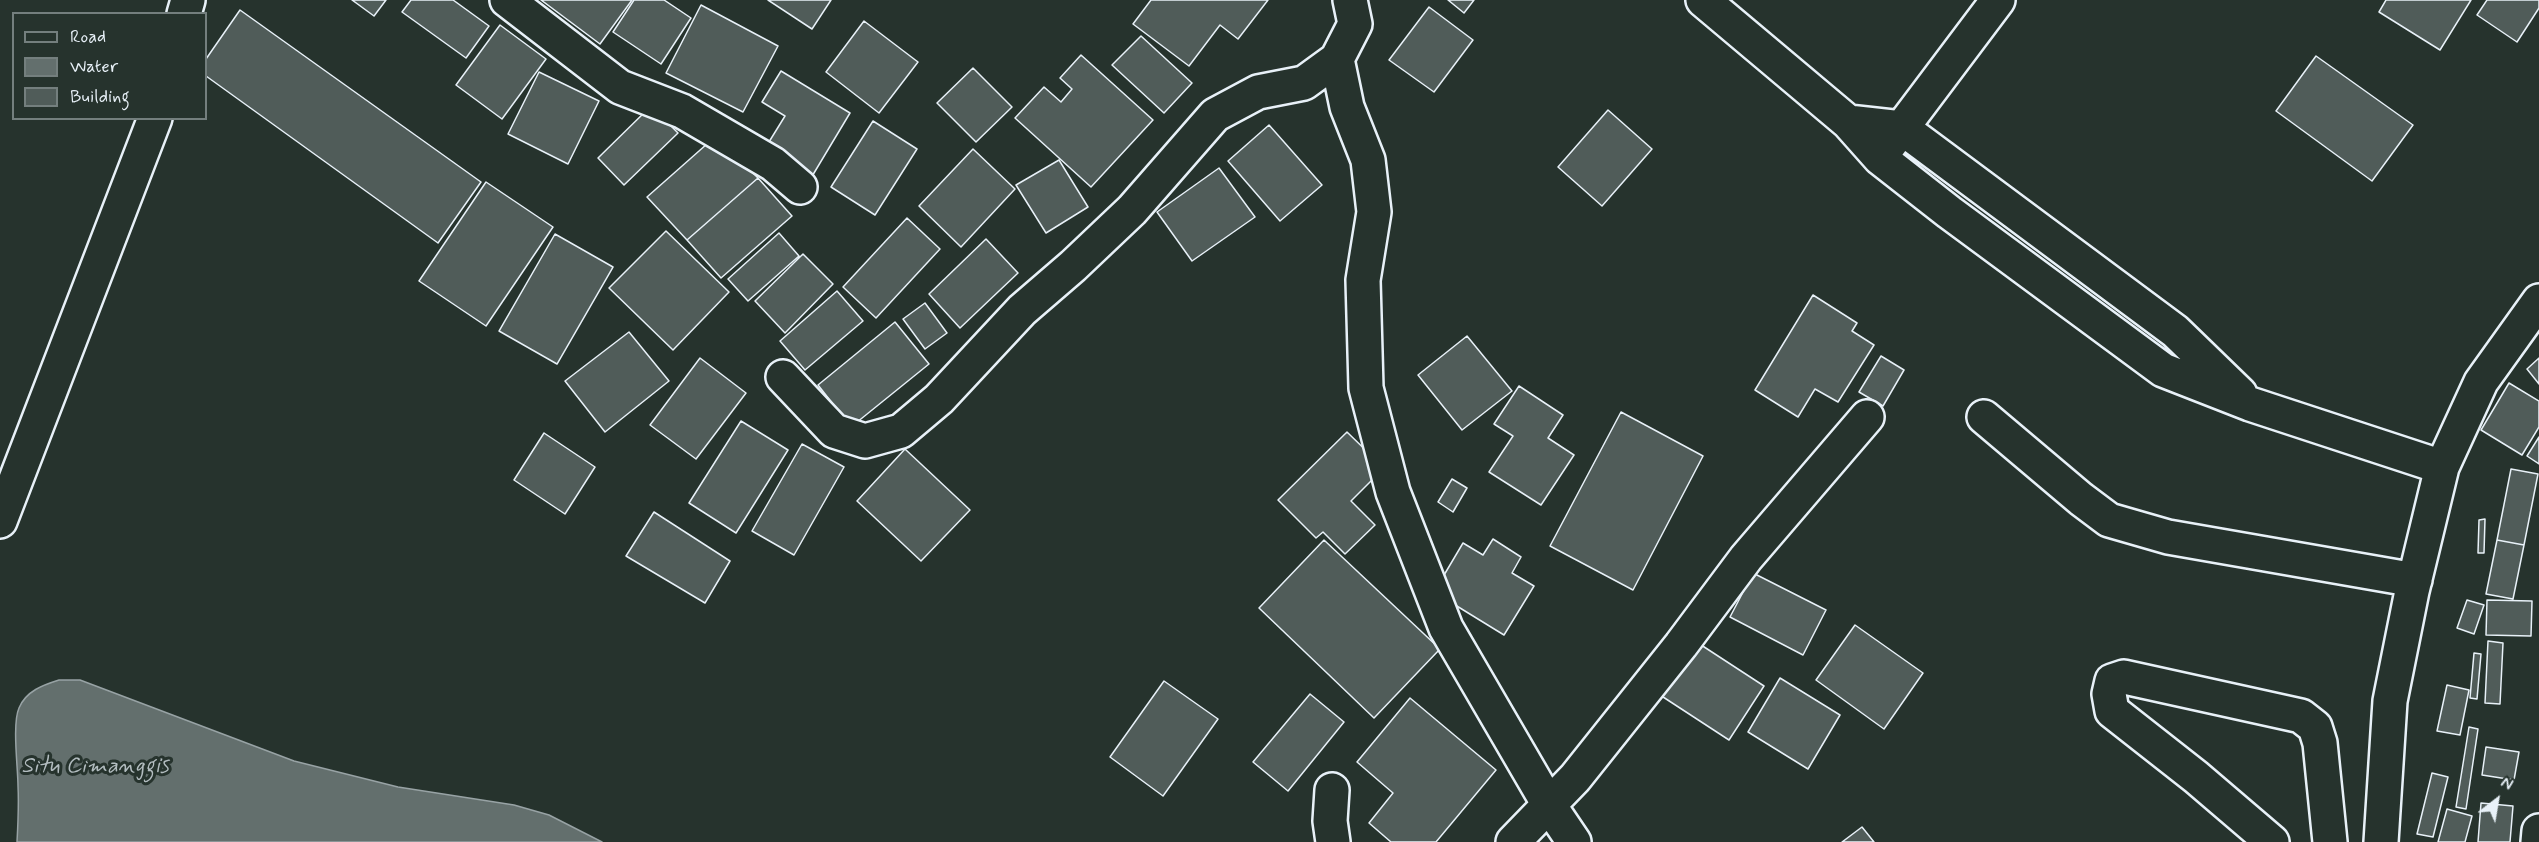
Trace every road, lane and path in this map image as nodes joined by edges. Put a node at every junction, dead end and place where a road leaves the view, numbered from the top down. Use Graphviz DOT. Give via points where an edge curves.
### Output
graph roads {
  1 [pos="507,0"];
  2 [pos="1350,0"];
  3 [pos="1703,0"];
  4 [pos="1998,0"];
  5 [pos="1337,59"];
  6 [pos="154,120"];
  7 [pos="1848,122"];
  8 [pos="1902,128"];
  9 [pos="1880,158"];
  10 [pos="800,187"];
  11 [pos="2539,301"];
  12 [pos="783,377"];
  13 [pos="2250,404"];
  14 [pos="1867,417"];
  15 [pos="1984,417"];
  16 [pos="2442,467"];
  17 [pos="0,521"];
  18 [pos="2415,580"];
  19 [pos="1332,790"];
  20 [pos="1549,805"];
  21 [pos="2539,831"];
  22 [pos="2329,835"];
  23 [pos="2381,838"];
  24 [pos="1333,842"];
  25 [pos="1513,842"];
  26 [pos="1574,842"];
  27 [pos="2272,842"];
  28 [pos="2538,842"];
  1 -- 10 [label="street" via="620,87 682,111 773,164"];
  2 -- 5 [label="street" via="1355,24"];
  3 -- 7 [label="street"];
  4 -- 8 [label="street"];
  5 -- 12 [label="street" via="1304,83 1258,92 1215,115 1132,210 1022,310 939,399 901,430 865,441 834,431"];
  5 -- 20 [label="street" via="1347,107 1368,160 1374,212 1363,280 1366,388 1393,492 1446,628"];
  6 -- 17 [label="street"];
  7 -- 8 [label="street"];
  7 -- 9 [label="street"];
  8 -- 9 [label="street"];
  8 -- 13 [label="street" via="2175,331"];
  9 -- 13 [label="street" via="2163,370"];
  11 -- 16 [label="street" via="2481,382"];
  13 -- 16 [label="street"];
  14 -- 20 [label="street" via="1746,558 1575,778"];
  15 -- 18 [label="street" via="2109,520 2168,537"];
  16 -- 18 [label="street"];
  18 -- 23 [label="street" via="2390,701"];
  19 -- 24 [label="street"];
  20 -- 25 [label="street"];
  20 -- 26 [label="street"];
  21 -- 28 [label="street"];
  22 -- 23 [label="street"];
  22 -- 27 [label="street" via="2320,743 2315,727 2301,716 2124,677 2112,681 2112,711"];
}
